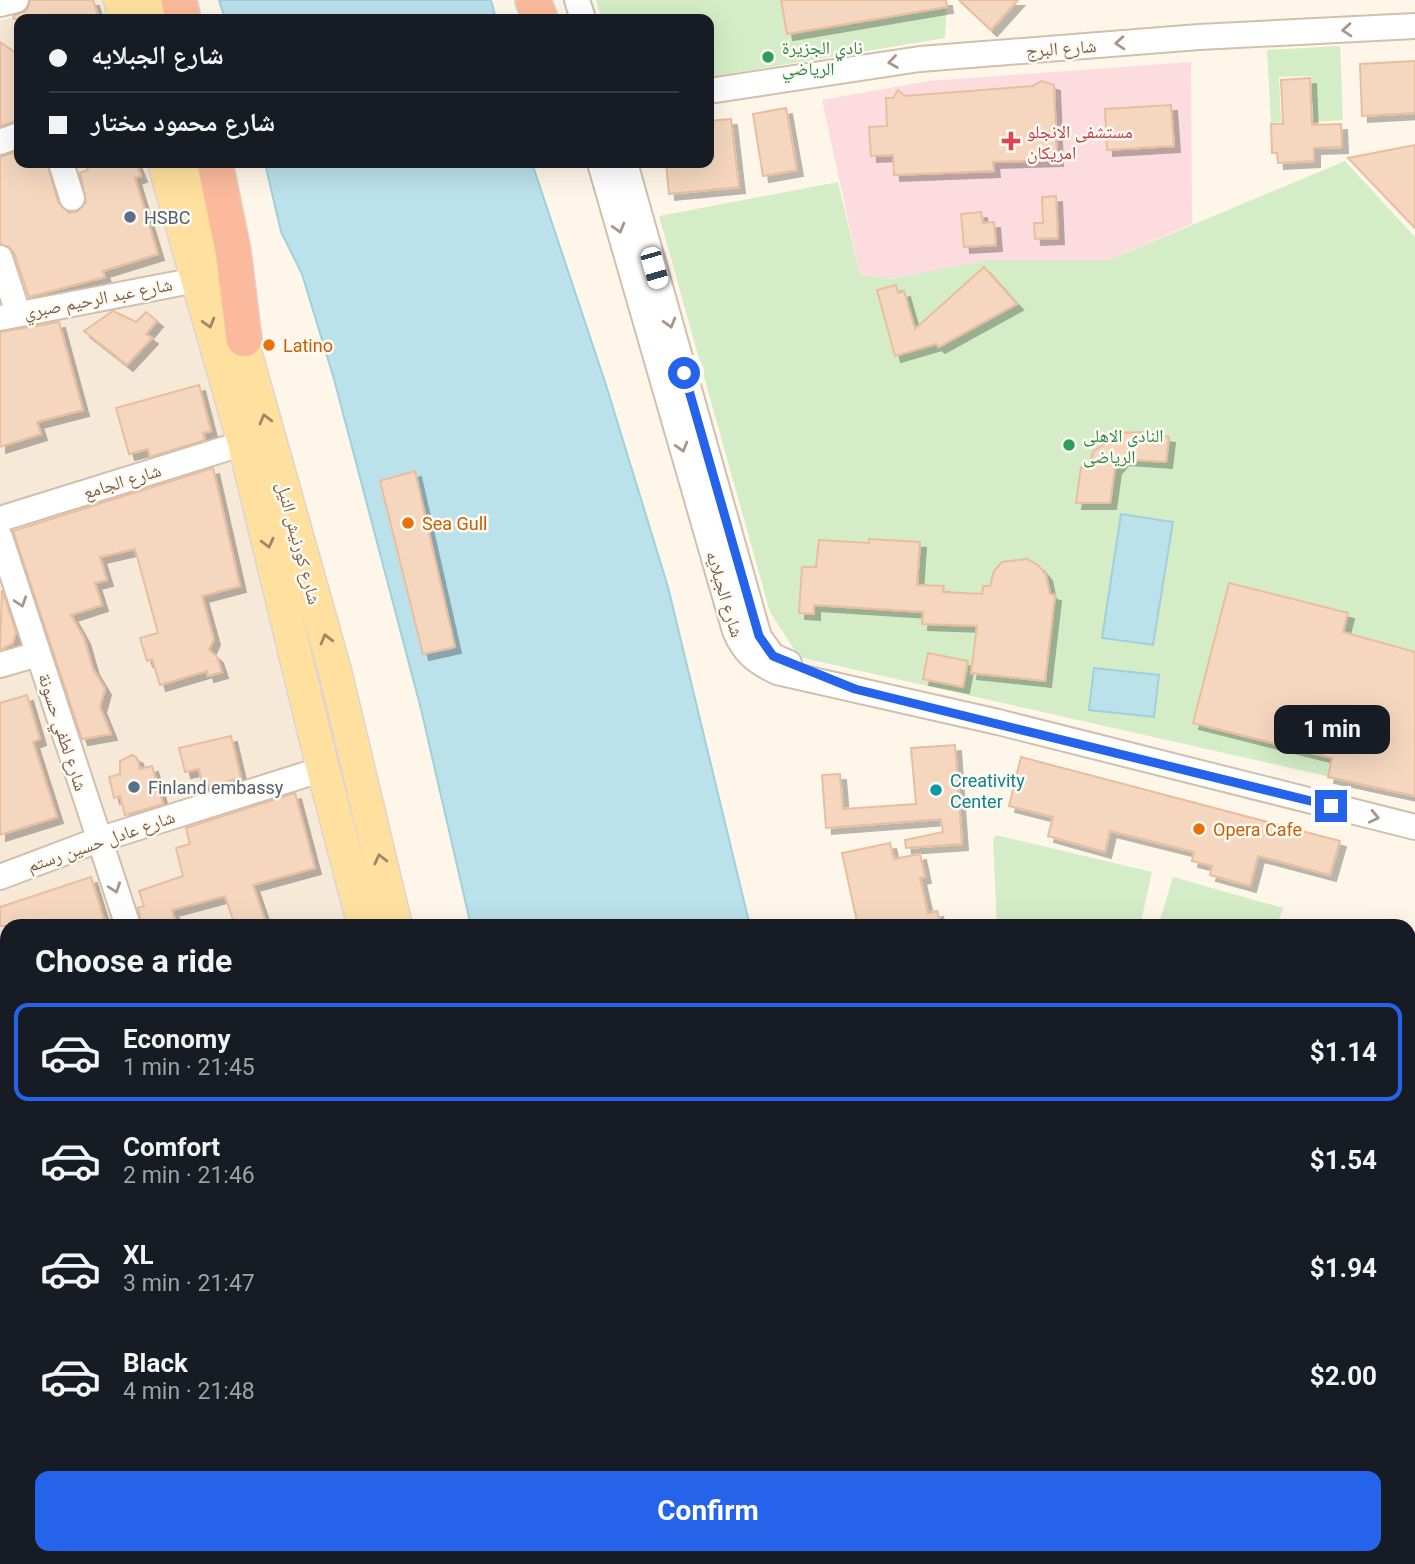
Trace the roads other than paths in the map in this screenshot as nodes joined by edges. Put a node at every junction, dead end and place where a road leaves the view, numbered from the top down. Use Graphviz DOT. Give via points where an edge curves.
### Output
graph roads {
  1 [pos="16,0"];
  2 [pos="0,4"];
  3 [pos="1415,26"];
  4 [pos="714,90"];
  5 [pos="63,168"];
  6 [pos="165,168"];
  7 [pos="193,168"];
  8 [pos="216,168"];
  9 [pos="601,168"];
  10 [pos="626,168"];
  11 [pos="72,198"];
  12 [pos="0,258"];
  13 [pos="196,280"];
  14 [pos="9,315"];
  15 [pos="244,339"];
  16 [pos="244,443"];
  17 [pos="0,519"];
  18 [pos="0,537"];
  19 [pos="38,654"];
  20 [pos="0,665"];
  21 [pos="855,689"];
  22 [pos="323,769"];
  23 [pos="1415,827"];
  24 [pos="99,840"];
  25 [pos="0,877"];
  26 [pos="126,919"];
  27 [pos="362,919"];
  28 [pos="394,919"];
  1 -- 2 [label="street"];
  3 -- 4 [label="street, شارع البرج, one-way" via="920,59"];
  5 -- 11 [label="street"];
  6 -- 13 [label="main road, شارع كورنيش النيل"];
  7 -- 15 [label="main road, شارع كورنيش النيل"];
  8 -- 15 [label="highway"];
  9 -- 21 [label="street, شارع الجبلايه, one-way" via="740,644 758,663 777,672"];
  10 -- 21 [label="street, شارع الجبلايه, one-way" via="759,636 773,656"];
  12 -- 14 [label="street"];
  13 -- 14 [label="street, شارع عبد الرحيم صبري"];
  13 -- 16 [label="main road, شارع كورنيش النيل, one-way"];
  28 -- 15 [label="main road, شارع كورنيش النيل, one-way" via="335,671"];
  16 -- 17 [label="street, شارع الجامع"];
  16 -- 22 [label="main road, شارع كورنيش النيل, one-way"];
  18 -- 19 [label="street, شارع لطفي حسونة, one-way"];
  19 -- 20 [label="street"];
  19 -- 24 [label="street, شارع لطفي حسونة"];
  21 -- 23 [label="street, one-way"];
  22 -- 24 [label="street, شارع عادل حسين رستم"];
  22 -- 27 [label="main road, شارع كورنيش النيل"];
  24 -- 25 [label="street, شارع عادل حسين رستم"];
  24 -- 26 [label="street, شارع لطفي حسونة, one-way"];
}
